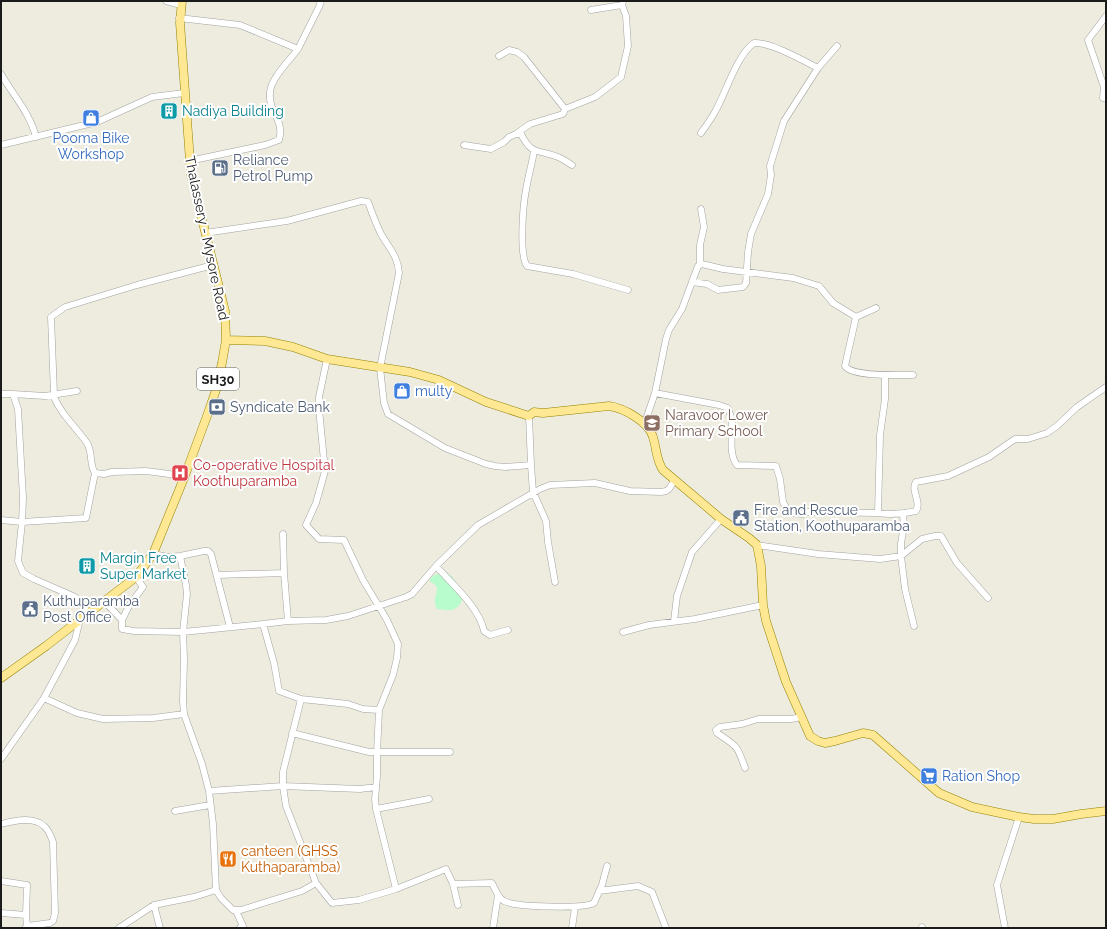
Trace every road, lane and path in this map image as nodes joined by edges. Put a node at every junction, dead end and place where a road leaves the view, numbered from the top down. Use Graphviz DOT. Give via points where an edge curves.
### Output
graph roads {
  1 [pos="166,1"];
  2 [pos="320,1"];
  3 [pos="181,3"];
  4 [pos="622,3"];
  5 [pos="591,10"];
  6 [pos="1106,16"];
  7 [pos="180,18"];
  8 [pos="837,46"];
  9 [pos="298,49"];
  10 [pos="499,56"];
  11 [pos="818,68"];
  12 [pos="1,74"];
  13 [pos="184,93"];
  14 [pos="1106,99"];
  15 [pos="565,109"];
  16 [pos="701,133"];
  17 [pos="516,134"];
  18 [pos="36,137"];
  19 [pos="1,145"];
  20 [pos="464,145"];
  21 [pos="534,151"];
  22 [pos="189,161"];
  23 [pos="572,165"];
  24 [pos="701,209"];
  25 [pos="205,233"];
  26 [pos="700,264"];
  27 [pos="213,265"];
  28 [pos="746,272"];
  29 [pos="692,282"];
  30 [pos="628,290"];
  31 [pos="876,308"];
  32 [pos="856,316"];
  33 [pos="226,340"];
  34 [pos="327,359"];
  35 [pos="380,368"];
  36 [pos="912,374"];
  37 [pos="885,375"];
  38 [pos="1106,388"];
  39 [pos="77,391"];
  40 [pos="655,393"];
  41 [pos="1,394"];
  42 [pos="13,394"];
  43 [pos="54,394"];
  44 [pos="529,416"];
  45 [pos="644,425"];
  46 [pos="531,465"];
  47 [pos="95,473"];
  48 [pos="184,478"];
  49 [pos="674,481"];
  50 [pos="533,492"];
  51 [pos="878,513"];
  52 [pos="903,514"];
  53 [pos="721,519"];
  54 [pos="1,520"];
  55 [pos="22,522"];
  56 [pos="283,534"];
  57 [pos="757,545"];
  58 [pos="153,554"];
  59 [pos="180,556"];
  60 [pos="901,556"];
  61 [pos="436,566"];
  62 [pos="284,573"];
  63 [pos="217,575"];
  64 [pos="136,577"];
  65 [pos="555,582"];
  66 [pos="988,598"];
  67 [pos="104,601"];
  68 [pos="762,605"];
  69 [pos="380,606"];
  70 [pos="88,613"];
  71 [pos="80,619"];
  72 [pos="122,620"];
  73 [pos="288,621"];
  74 [pos="674,621"];
  75 [pos="263,624"];
  76 [pos="914,626"];
  77 [pos="230,627"];
  78 [pos="508,630"];
  79 [pos="183,632"];
  80 [pos="623,632"];
  81 [pos="1,678"];
  82 [pos="44,698"];
  83 [pos="301,699"];
  84 [pos="379,710"];
  85 [pos="184,714"];
  86 [pos="802,717"];
  87 [pos="292,734"];
  88 [pos="450,752"];
  89 [pos="377,753"];
  90 [pos="1,759"];
  91 [pos="745,768"];
  92 [pos="283,786"];
  93 [pos="376,787"];
  94 [pos="208,791"];
  95 [pos="429,799"];
  96 [pos="210,805"];
  97 [pos="376,809"];
  98 [pos="176,810"];
  99 [pos="1106,811"];
  100 [pos="1019,817"];
  101 [pos="1,824"];
  102 [pos="607,866"];
  103 [pos="1,881"];
  104 [pos="316,883"];
  105 [pos="454,884"];
  106 [pos="396,889"];
  107 [pos="216,890"];
  108 [pos="599,891"];
  109 [pos="498,895"];
  110 [pos="154,905"];
  111 [pos="458,905"];
  112 [pos="575,907"];
  113 [pos="236,911"];
  114 [pos="1,913"];
  115 [pos="26,915"];
  116 [pos="26,927"];
  117 [pos="119,928"];
  118 [pos="160,928"];
  119 [pos="240,928"];
  120 [pos="493,928"];
  121 [pos="572,928"];
  122 [pos="666,928"];
  123 [pos="1005,928"];
  1 -- 3 [label="street"];
  2 -- 9 [label="street"];
  3 -- 7 [label="main road, Thalassery - Mysore Road / SH30"];
  4 -- 5 [label="street"];
  4 -- 15 [label="street" via="626,16 628,46 622,77 595,97"];
  6 -- 14 [label="street" via="1088,40 1104,87 1103,98"];
  7 -- 9 [label="street" via="240,25"];
  7 -- 13 [label="main road, Thalassery - Mysore Road / SH30"];
  8 -- 11 [label="street"];
  9 -- 22 [label="street" via="273,82 270,93 272,107 282,132 279,140"];
  10 -- 15 [label="street" via="509,50 521,54"];
  11 -- 16 [label="street" via="770,46 754,43 747,49 734,71 716,110"];
  11 -- 28 [label="street" via="784,121 770,166 768,194 751,234"];
  12 -- 18 [label="street" via="27,115"];
  13 -- 18 [label="street" via="152,97 96,122"];
  13 -- 22 [label="main road, Thalassery - Mysore Road / SH30"];
  15 -- 17 [label="street" via="563,114 530,124"];
  17 -- 20 [label="street" via="491,149"];
  17 -- 21 [label="street" via="521,134 526,144"];
  18 -- 19 [label="street"];
  21 -- 23 [label="street" via="558,157"];
  21 -- 30 [label="street" via="526,190 522,248 524,263 527,266 573,274"];
  22 -- 25 [label="main road, Thalassery - Mysore Road / SH30"];
  24 -- 26 [label="street" via="704,227 700,245"];
  25 -- 27 [label="main road, Thalassery - Mysore Road / SH30"];
  25 -- 35 [label="street" via="287,221 361,201 368,202 381,233 399,265"];
  26 -- 28 [label="street"];
  26 -- 29 [label="street"];
  27 -- 33 [label="main road, Thalassery - Mysore Road / SH30" via="225,311"];
  27 -- 43 [label="street" via="64,307 51,317"];
  28 -- 29 [label="street" via="743,287 718,290 707,284"];
  28 -- 32 [label="street" via="793,278 819,286 833,303"];
  29 -- 40 [label="street" via="682,309 669,330"];
  31 -- 32 [label="street"];
  32 -- 37 [label="street" via="845,366 855,372"];
  33 -- 34 [label="main road" via="265,340"];
  33 -- 48 [label="main road, Thalassery - Mysore Road / SH30" via="216,390"];
  34 -- 35 [label="main road"];
  34 -- 69 [label="street" via="319,397 325,472 306,525 319,539 344,540 363,580"];
  35 -- 44 [label="main road" via="410,372 439,380 486,402"];
  35 -- 46 [label="street" via="384,403 388,414 445,448 486,464 505,467"];
  36 -- 37 [label="street"];
  37 -- 51 [label="street"];
  38 -- 52 [label="street" via="1077,406 1058,426 1047,432 1016,439 989,457 948,476 916,482 914,484 918,508 916,511"];
  39 -- 43 [label="street"];
  40 -- 45 [label="street"];
  40 -- 51 [label="street" via="728,408 732,418 735,462 743,466 776,466 783,502 789,513"];
  41 -- 42 [label="street"];
  42 -- 43 [label="street"];
  42 -- 55 [label="street" via="18,409"];
  43 -- 47 [label="street" via="67,419 88,444"];
  44 -- 45 [label="main road" via="534,412 609,406 626,411"];
  44 -- 46 [label="street"];
  45 -- 49 [label="main road" via="650,429 653,436 658,463"];
  46 -- 50 [label="street"];
  47 -- 48 [label="street" via="146,471"];
  47 -- 55 [label="street" via="86,518"];
  48 -- 58 [label="main road, Thalassery - Mysore Road / SH30"];
  49 -- 50 [label="street" via="666,491 661,492 630,491 595,483 550,486"];
  49 -- 53 [label="main road"];
  50 -- 61 [label="street" via="478,525"];
  50 -- 65 [label="street" via="546,521"];
  51 -- 52 [label="street"];
  52 -- 60 [label="street"];
  53 -- 57 [label="main road"];
  53 -- 74 [label="street" via="692,552 677,596"];
  54 -- 55 [label="street"];
  55 -- 70 [label="street" via="18,561 23,572 75,597"];
  56 -- 62 [label="street"];
  57 -- 60 [label="street" via="818,554 880,559"];
  57 -- 68 [label="main road" via="761,566"];
  58 -- 59 [label="street"];
  58 -- 64 [label="main road, Thalassery - Mysore Road / SH30"];
  59 -- 63 [label="street" via="208,551"];
  59 -- 79 [label="street" via="187,594"];
  60 -- 66 [label="street" via="922,539 941,536 957,563"];
  60 -- 76 [label="street" via="905,589"];
  61 -- 69 [label="street" via="412,594"];
  61 -- 78 [label="street" via="474,608 484,631 490,635"];
  62 -- 63 [label="street"];
  62 -- 73 [label="street"];
  63 -- 77 [label="street"];
  64 -- 67 [label="main road, Thalassery - Mysore Road / SH30"];
  64 -- 72 [label="street" via="143,587"];
  67 -- 70 [label="main road, Thalassery - Mysore Road / SH30"];
  67 -- 72 [label="street"];
  68 -- 74 [label="street"];
  68 -- 86 [label="main road" via="786,682"];
  69 -- 73 [label="street" via="326,620"];
  69 -- 84 [label="street" via="398,644 393,675"];
  70 -- 71 [label="main road, Thalassery - Mysore Road / SH30"];
  71 -- 81 [label="main road, Thalassery - Mysore Road / SH30"];
  71 -- 82 [label="street" via="75,640"];
  72 -- 79 [label="street" via="122,629"];
  73 -- 75 [label="street"];
  74 -- 80 [label="street" via="649,624"];
  75 -- 77 [label="street"];
  75 -- 83 [label="street" via="279,691"];
  77 -- 79 [label="street"];
  79 -- 85 [label="street"];
  82 -- 85 [label="street" via="85,716 103,719 153,718"];
  82 -- 90 [label="street"];
  83 -- 84 [label="street"];
  83 -- 87 [label="street"];
  84 -- 89 [label="street"];
  85 -- 94 [label="street" via="202,764"];
  86 -- 91 [label="street" via="758,719 716,730 717,734 738,747"];
  86 -- 100 [label="main road" via="810,736 818,741 825,743 862,733 873,734 939,793 972,807"];
  87 -- 89 [label="street"];
  87 -- 92 [label="street" via="282,772"];
  88 -- 89 [label="street"];
  89 -- 93 [label="street"];
  92 -- 93 [label="street" via="360,789"];
  92 -- 94 [label="street"];
  92 -- 104 [label="street" via="286,806"];
  93 -- 97 [label="street"];
  94 -- 96 [label="street"];
  95 -- 97 [label="street"];
  96 -- 98 [label="street"];
  96 -- 107 [label="street"];
  97 -- 106 [label="street"];
  99 -- 100 [label="main road" via="1053,818"];
  100 -- 123 [label="street" via="998,885"];
  101 -- 116 [label="street" via="34,821 44,825 54,842 53,921"];
  102 -- 108 [label="street"];
  103 -- 115 [label="street" via="27,885"];
  104 -- 106 [label="street" via="332,903 359,900"];
  104 -- 113 [label="street" via="302,891"];
  105 -- 106 [label="street" via="446,869"];
  105 -- 109 [label="street" via="492,883"];
  105 -- 111 [label="street"];
  107 -- 110 [label="street"];
  107 -- 113 [label="street" via="220,898"];
  108 -- 112 [label="street" via="592,905"];
  108 -- 122 [label="street" via="638,886 652,892"];
  109 -- 112 [label="street" via="504,901 527,905"];
  109 -- 120 [label="street"];
  110 -- 117 [label="street"];
  110 -- 118 [label="street"];
  112 -- 121 [label="street"];
  113 -- 119 [label="street" via="243,926"];
  114 -- 115 [label="street"];
  115 -- 116 [label="street"];
}
